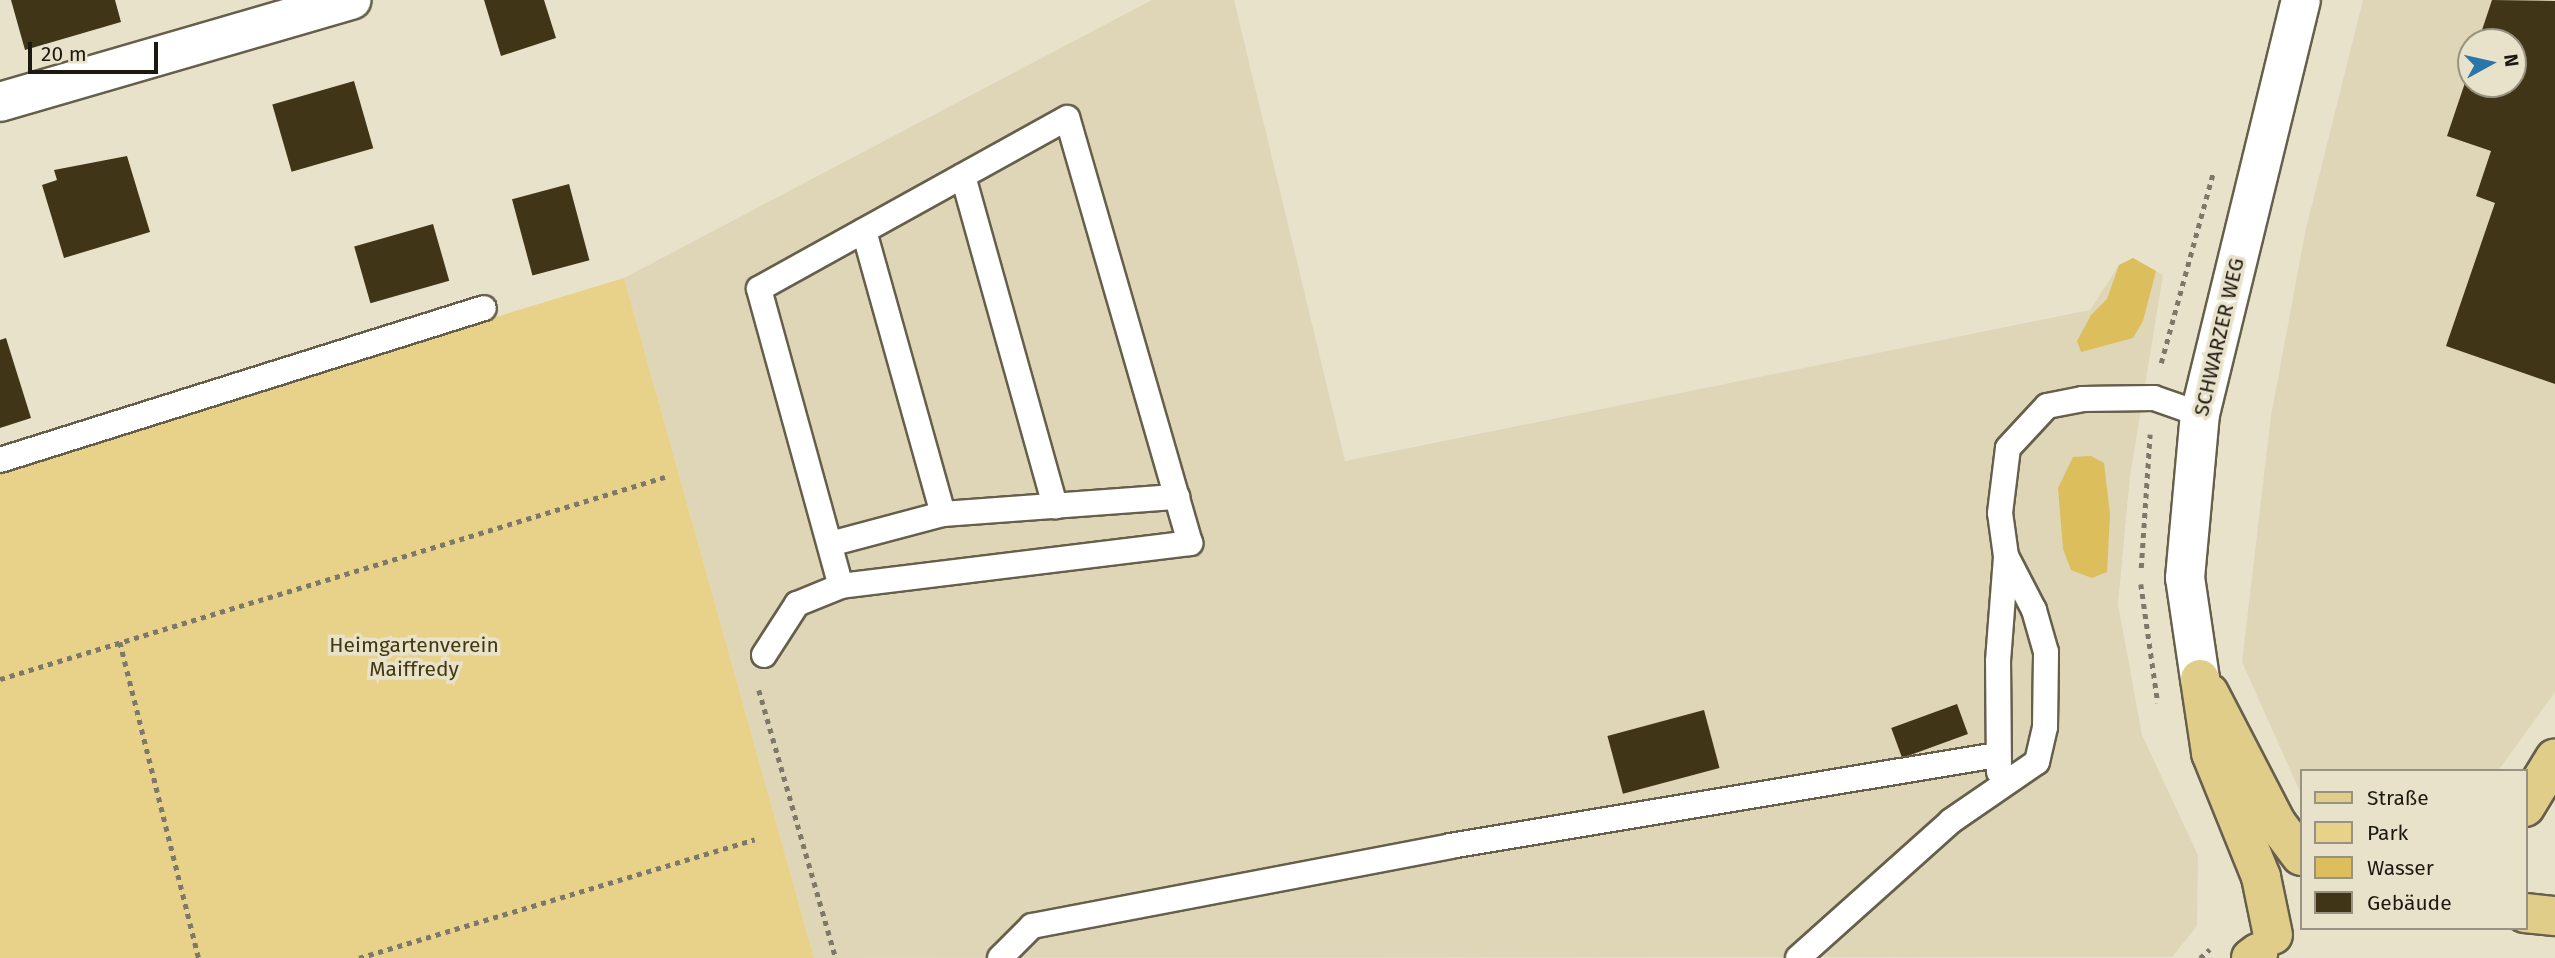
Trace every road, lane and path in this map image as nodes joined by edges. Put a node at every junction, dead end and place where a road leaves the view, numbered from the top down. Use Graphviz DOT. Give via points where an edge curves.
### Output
graph roads {
  1 [pos="351,0"];
  2 [pos="2301,0"];
  3 [pos="0,102"];
  4 [pos="962,176"];
  5 [pos="864,231"];
  6 [pos="484,308"];
  7 [pos="2200,414"];
  8 [pos="0,460"];
  9 [pos="665,477"];
  10 [pos="1177,497"];
  11 [pos="1055,506"];
  12 [pos="943,514"];
  13 [pos="830,544"];
  14 [pos="2006,556"];
  15 [pos="841,586"];
  16 [pos="120,642"];
  17 [pos="764,655"];
  18 [pos="0,679"];
  19 [pos="2200,679"];
  20 [pos="1997,755"];
  21 [pos="2555,758"];
  22 [pos="2001,793"];
  23 [pos="2527,804"];
  24 [pos="755,839"];
  25 [pos="2300,855"];
  26 [pos="2527,913"];
  27 [pos="2555,916"];
  28 [pos="2268,944"];
  29 [pos="199,958"];
  30 [pos="359,958"];
  31 [pos="836,958"];
  32 [pos="1000,958"];
  33 [pos="1798,958"];
  1 -- 3 [label="street"];
  2 -- 7 [label="street, SCHWARZER WEG"];
  4 -- 5 [label="lane"];
  4 -- 10 [label="lane" via="1067,118"];
  4 -- 11 [label="lane"];
  5 -- 12 [label="lane"];
  5 -- 13 [label="lane" via="759,289"];
  6 -- 8 [label="lane"];
  7 -- 14 [label="lane" via="2154,398 2082,398 2047,406 2008,448 2000,513"];
  7 -- 19 [label="street, SCHWARZER WEG" via="2185,578"];
  9 -- 16 [label="path"];
  10 -- 11 [label="lane"];
  10 -- 15 [label="lane" via="1190,543"];
  11 -- 12 [label="lane"];
  12 -- 13 [label="lane"];
  13 -- 15 [label="lane"];
  14 -- 20 [label="lane"];
  14 -- 22 [label="lane" via="2034,610 2046,652 2045,727 2037,762"];
  15 -- 17 [label="lane" via="797,604"];
  16 -- 18 [label="path"];
  16 -- 29 [label="path"];
  17 -- 31 [label="path" via="754,671"];
  19 -- 25 [label="main road" via="2277,824"];
  19 -- 28 [label="main road" via="2210,753 2262,877"];
  20 -- 22 [label="lane"];
  20 -- 32 [label="lane" via="1450,846 1031,926"];
  21 -- 23 [label="main road"];
  22 -- 33 [label="lane" via="1951,821"];
  24 -- 30 [label="path"];
  26 -- 27 [label="main road"];
}
